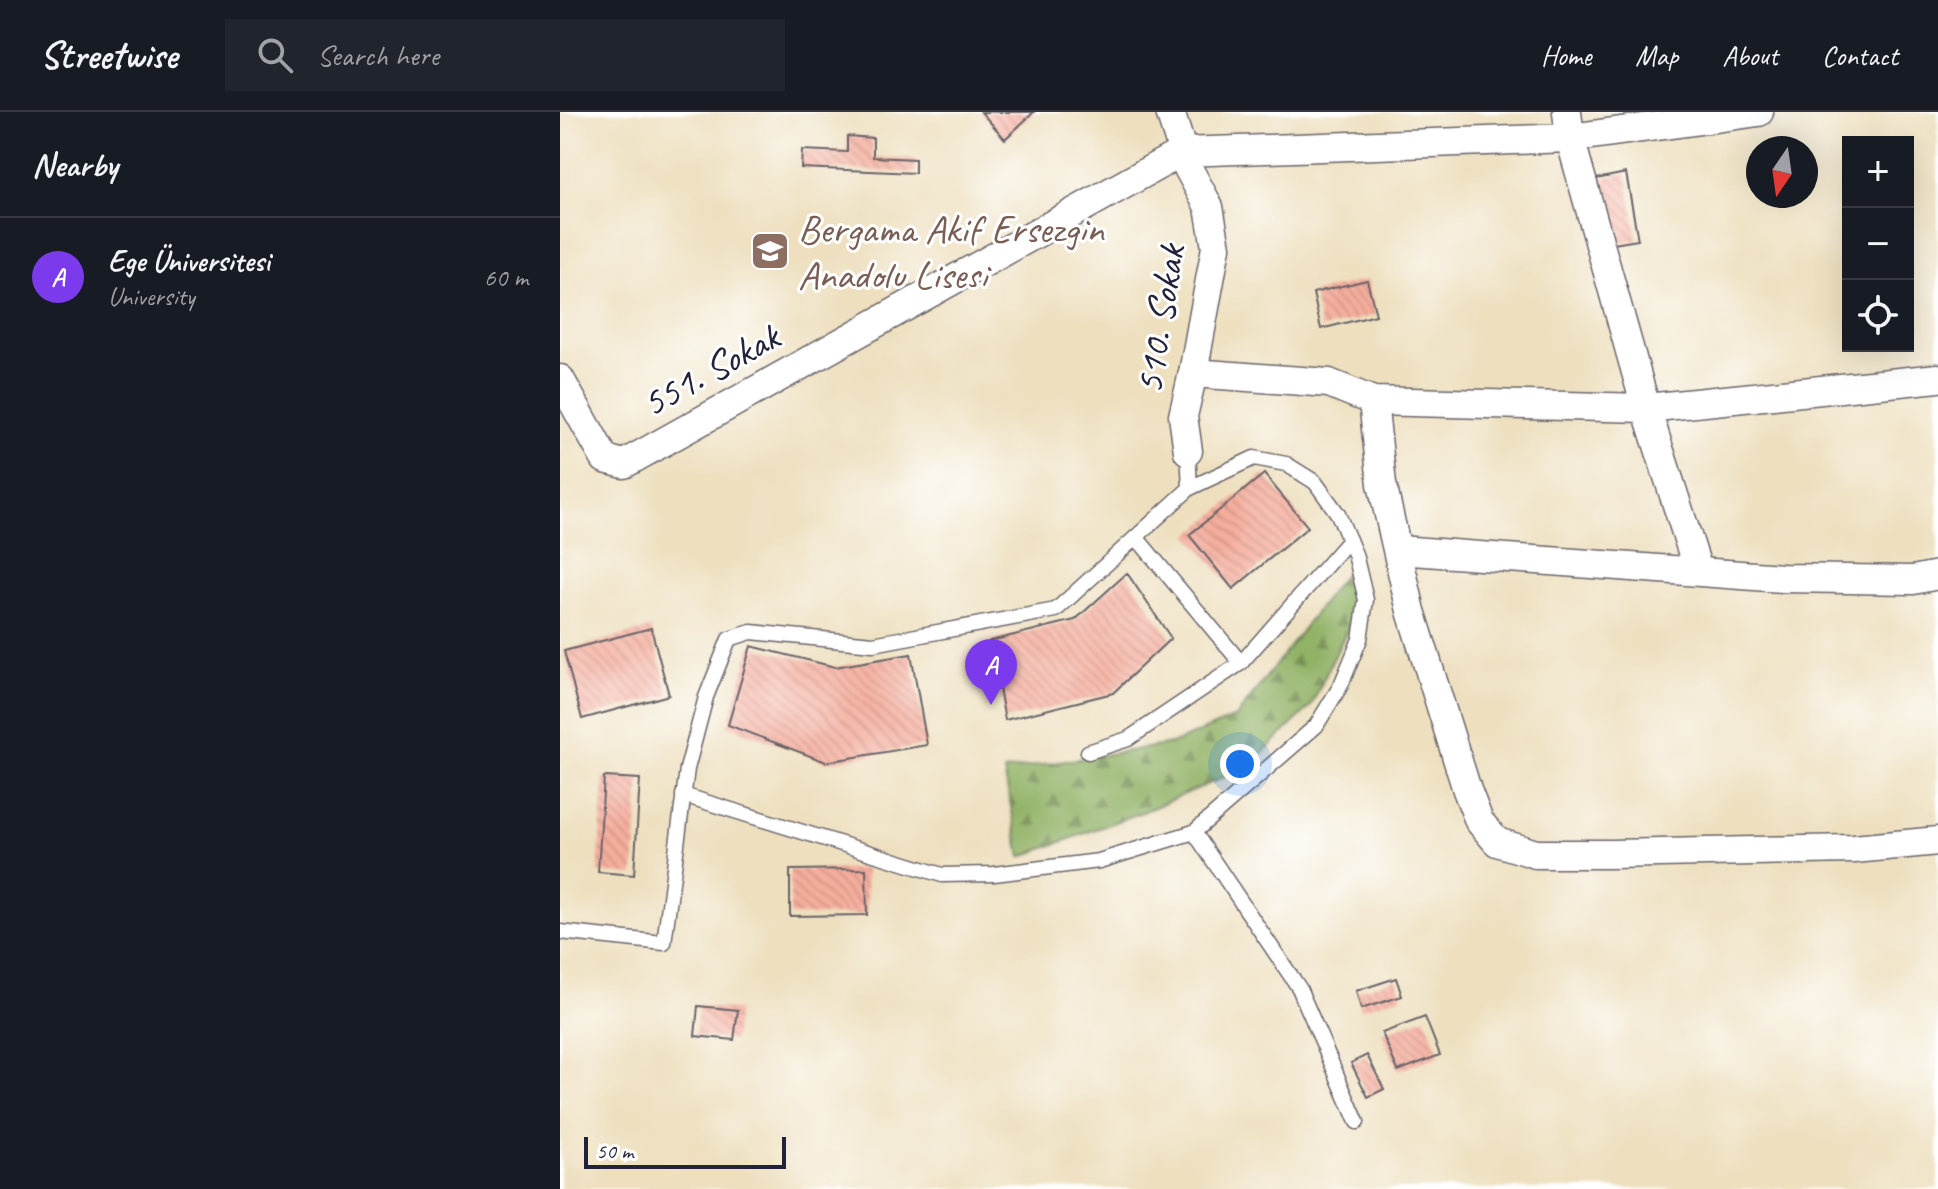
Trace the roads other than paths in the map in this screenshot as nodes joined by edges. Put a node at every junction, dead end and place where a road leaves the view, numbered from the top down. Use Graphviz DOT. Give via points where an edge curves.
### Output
graph roads {
  1 [pos="1170,112"];
  2 [pos="1759,112"];
  3 [pos="1568,125"];
  4 [pos="1182,152"];
  5 [pos="1193,373"];
  6 [pos="1938,378"];
  7 [pos="560,379"];
  8 [pos="1373,401"];
  9 [pos="1646,408"];
  10 [pos="1188,451"];
  11 [pos="1190,488"];
  12 [pos="1136,537"];
  13 [pos="1349,540"];
  14 [pos="1398,550"];
  15 [pos="1698,570"];
  16 [pos="1938,575"];
  17 [pos="1241,663"];
  18 [pos="1088,752"];
  19 [pos="683,795"];
  20 [pos="1194,832"];
  21 [pos="1938,841"];
  22 [pos="560,932"];
  23 [pos="1357,1122"];
  1 -- 4 [label="street, 510. Sokak"];
  2 -- 3 [label="street, 551. Sokak"];
  3 -- 4 [label="street, 551. Sokak"];
  3 -- 9 [label="street"];
  4 -- 5 [label="street, 510. Sokak" via="1209,207 1216,247"];
  4 -- 7 [label="street, 551. Sokak" via="624,464 605,459"];
  5 -- 8 [label="street" via="1329,383"];
  5 -- 10 [label="street, 510. Sokak" via="1183,416"];
  6 -- 9 [label="street"];
  8 -- 9 [label="street"];
  8 -- 14 [label="street" via="1382,484"];
  9 -- 15 [label="street"];
  10 -- 11 [label="lane"];
  11 -- 12 [label="lane"];
  11 -- 13 [label="lane" via="1254,458 1286,464 1315,482"];
  12 -- 17 [label="lane"];
  12 -- 19 [label="lane" via="1056,610 873,644 751,632 729,639 706,697"];
  13 -- 17 [label="lane"];
  13 -- 20 [label="lane" via="1366,600 1360,639 1341,685 1316,726"];
  14 -- 15 [label="street"];
  14 -- 21 [label="street" via="1411,611 1467,790 1479,821 1497,842 1536,854 1612,854 1854,849"];
  15 -- 16 [label="street" via="1782,578 1913,580"];
  17 -- 18 [label="lane" via="1128,739"];
  19 -- 20 [label="lane" via="942,875 1099,861"];
  19 -- 22 [label="lane" via="664,943"];
  20 -- 23 [label="lane" via="1299,988"];
}
